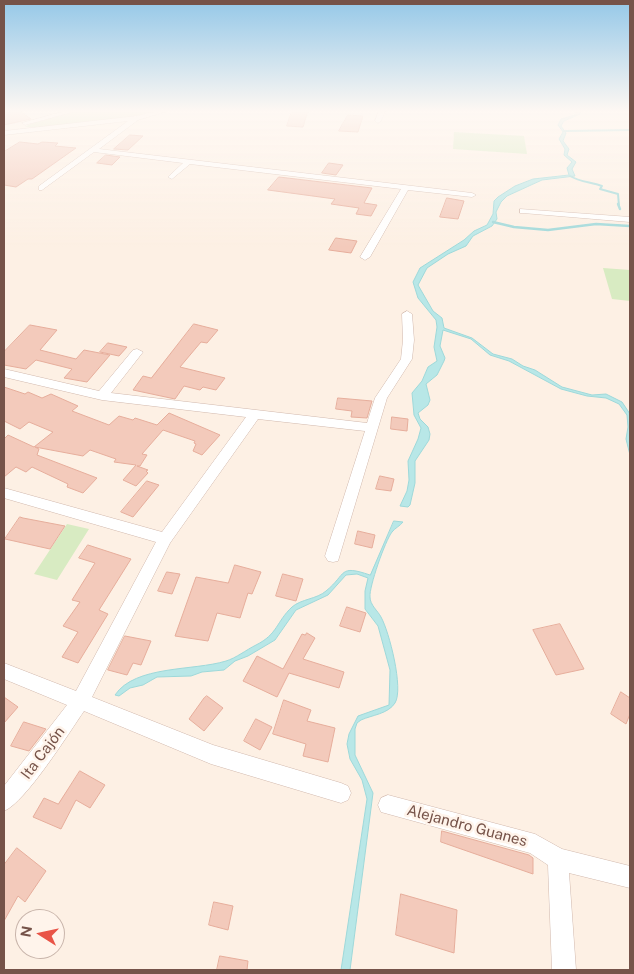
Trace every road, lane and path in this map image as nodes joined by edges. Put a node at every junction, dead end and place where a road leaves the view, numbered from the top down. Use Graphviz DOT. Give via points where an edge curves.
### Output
graph roads {
  1 [pos="84,156"];
  2 [pos="156,156"];
  3 [pos="190,160"];
  4 [pos="172,177"];
  5 [pos="42,188"];
  6 [pos="406,188"];
  7 [pos="472,195"];
  8 [pos="523,211"];
  9 [pos="630,220"];
  10 [pos="364,257"];
  11 [pos="407,314"];
  12 [pos="138,352"];
  13 [pos="4,373"];
  14 [pos="102,396"];
  15 [pos="256,414"];
  16 [pos="373,428"];
  17 [pos="4,493"];
  18 [pos="165,539"];
  19 [pos="334,556"];
  20 [pos="4,671"];
  21 [pos="80,702"];
  22 [pos="341,793"];
  23 [pos="4,801"];
  24 [pos="388,805"];
  25 [pos="558,859"];
  26 [pos="630,876"];
  27 [pos="564,970"];
  1 -- 5 [label="street"];
  2 -- 3 [label="street"];
  3 -- 4 [label="street"];
  3 -- 6 [label="street"];
  6 -- 7 [label="street"];
  6 -- 10 [label="street"];
  8 -- 9 [label="street"];
  11 -- 16 [label="street" via="409,353 385,389"];
  12 -- 14 [label="street"];
  13 -- 14 [label="street"];
  14 -- 15 [label="street"];
  15 -- 16 [label="street"];
  15 -- 18 [label="street, Ita Cajón"];
  16 -- 19 [label="street"];
  17 -- 18 [label="street"];
  18 -- 21 [label="street, Ita Cajón"];
  20 -- 21 [label="street"];
  21 -- 22 [label="street" via="211,754"];
  21 -- 23 [label="street, Ita Cajón"];
  24 -- 25 [label="street, Alejandro Guanes" via="535,844"];
  25 -- 26 [label="street, Alejandro Guanes"];
  25 -- 27 [label="street"];
}
